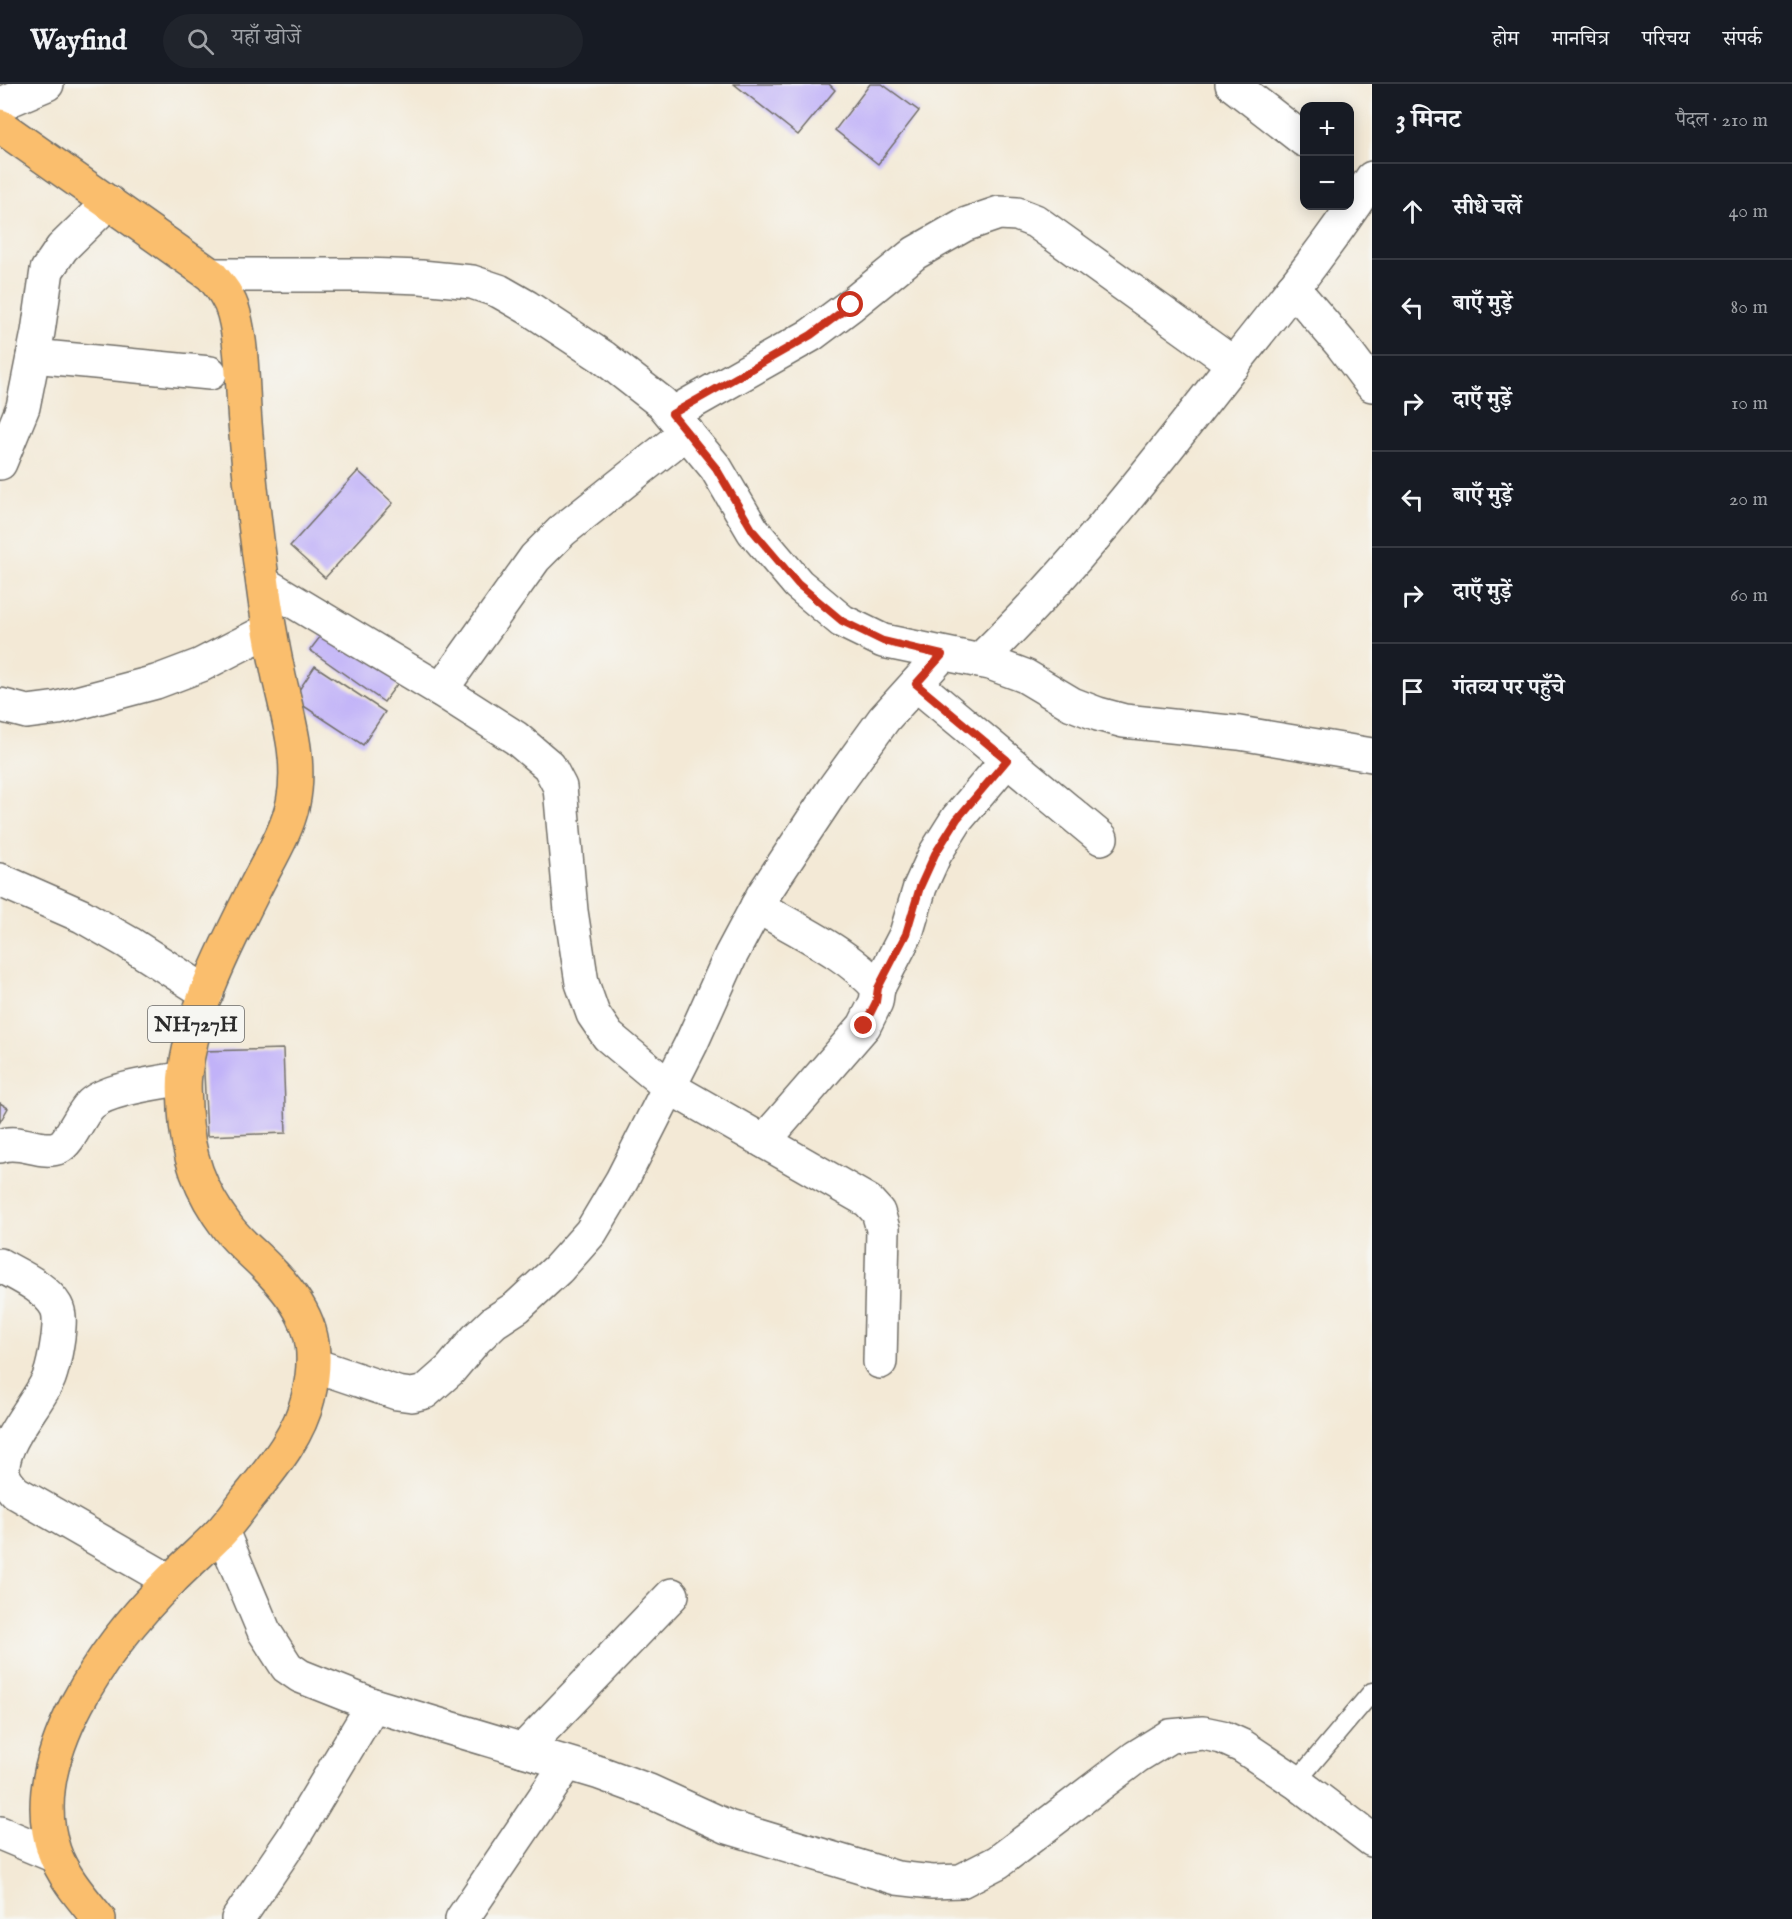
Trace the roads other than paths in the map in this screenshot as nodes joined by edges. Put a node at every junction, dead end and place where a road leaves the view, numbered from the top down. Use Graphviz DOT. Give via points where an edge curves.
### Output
graph roads {
  1 [pos="47,84"];
  2 [pos="1232,84"];
  3 [pos="0,104"];
  4 [pos="0,126"];
  5 [pos="1300,136"];
  6 [pos="1363,180"];
  7 [pos="109,202"];
  8 [pos="211,275"];
  9 [pos="1293,288"];
  10 [pos="33,356"];
  11 [pos="1234,364"];
  12 [pos="210,373"];
  13 [pos="1372,385"];
  14 [pos="679,423"];
  15 [pos="0,463"];
  16 [pos="262,583"];
  17 [pos="269,630"];
  18 [pos="942,655"];
  19 [pos="979,661"];
  20 [pos="916,684"];
  21 [pos="441,690"];
  22 [pos="0,705"];
  23 [pos="1372,755"];
  24 [pos="1007,760"];
  25 [pos="1101,838"];
  26 [pos="0,880"];
  27 [pos="757,906"];
  28 [pos="878,988"];
  29 [pos="207,993"];
  30 [pos="184,1078"];
  31 [pos="669,1087"];
  32 [pos="764,1141"];
  33 [pos="0,1146"];
  34 [pos="0,1265"];
  35 [pos="880,1362"];
  36 [pos="314,1365"];
  37 [pos="1,1470"];
  38 [pos="222,1531"];
  39 [pos="170,1581"];
  40 [pos="672,1595"];
  41 [pos="1372,1692"];
  42 [pos="373,1706"];
  43 [pos="523,1750"];
  44 [pos="567,1764"];
  45 [pos="1296,1782"];
  46 [pos="2,1840"];
  47 [pos="1372,1840"];
  48 [pos="55,1856"];
  49 [pos="99,1919"];
  50 [pos="238,1919"];
  51 [pos="462,1919"];
  1 -- 3 [label="street"];
  2 -- 5 [label="street"];
  4 -- 7 [label="highway, NH727H"];
  6 -- 9 [label="street"];
  7 -- 8 [label="highway, NH727H"];
  7 -- 10 [label="street" via="62,248 47,270"];
  8 -- 14 [label="street" via="364,274 472,282 499,291 611,363 662,402"];
  8 -- 16 [label="highway, NH727H" via="233,309 237,333"];
  9 -- 11 [label="street"];
  9 -- 13 [label="street"];
  10 -- 12 [label="street"];
  10 -- 15 [label="street" via="23,407"];
  11 -- 14 [label="street" via="1042,226 1017,214 999,213 964,225 915,253 811,335"];
  11 -- 19 [label="street" via="1144,478 1022,619"];
  14 -- 18 [label="street" via="716,468 753,531 798,584 842,621 883,641"];
  14 -- 21 [label="street" via="535,558"];
  16 -- 17 [label="highway, NH727H"];
  16 -- 21 [label="street"];
  17 -- 22 [label="street" via="156,682 58,708 27,712"];
  17 -- 29 [label="highway, NH727H" via="292,731 297,770 293,804"];
  18 -- 19 [label="street"];
  18 -- 20 [label="street"];
  19 -- 23 [label="street" via="1025,676 1072,704 1124,722 1239,733"];
  20 -- 24 [label="street"];
  20 -- 27 [label="street" via="861,750"];
  21 -- 31 [label="street" via="516,738 549,766 560,787 571,911 582,983 593,1014 608,1036"];
  24 -- 25 [label="street"];
  24 -- 28 [label="street" via="957,819 935,854 906,934"];
  26 -- 29 [label="street" via="82,916"];
  27 -- 28 [label="street" via="837,954"];
  27 -- 31 [label="street"];
  28 -- 32 [label="street" via="864,1026"];
  29 -- 30 [label="highway, NH727H" via="191,1040"];
  30 -- 33 [label="street" via="118,1091 92,1103 63,1145 55,1149 17,1143"];
  30 -- 36 [label="highway, NH727H" via="186,1129 194,1170 231,1232 300,1305 311,1333"];
  31 -- 32 [label="street"];
  31 -- 36 [label="street" via="591,1232 558,1269 494,1323 425,1392 397,1393"];
  32 -- 35 [label="street" via="868,1201 878,1212 883,1229"];
  34 -- 37 [label="street" via="48,1295 60,1320 49,1378 9,1446"];
  36 -- 38 [label="highway, NH727H" via="307,1402 293,1437"];
  37 -- 39 [label="street" via="15,1492"];
  38 -- 39 [label="highway, NH727H"];
  38 -- 42 [label="street" via="264,1631 287,1667 317,1684"];
  39 -- 48 [label="highway, NH727H" via="114,1645 69,1718 54,1756 47,1798 49,1835"];
  40 -- 43 [label="street"];
  41 -- 45 [label="lane"];
  42 -- 43 [label="street"];
  42 -- 50 [label="street" via="293,1838"];
  43 -- 44 [label="street"];
  44 -- 45 [label="street" via="648,1791 728,1827 897,1878 932,1882 961,1881 998,1862 1136,1757 1170,1736 1203,1733 1222,1737"];
  44 -- 51 [label="street"];
  45 -- 47 [label="street"];
  46 -- 48 [label="street"];
  48 -- 49 [label="highway, NH727H" via="67,1880"];
}
